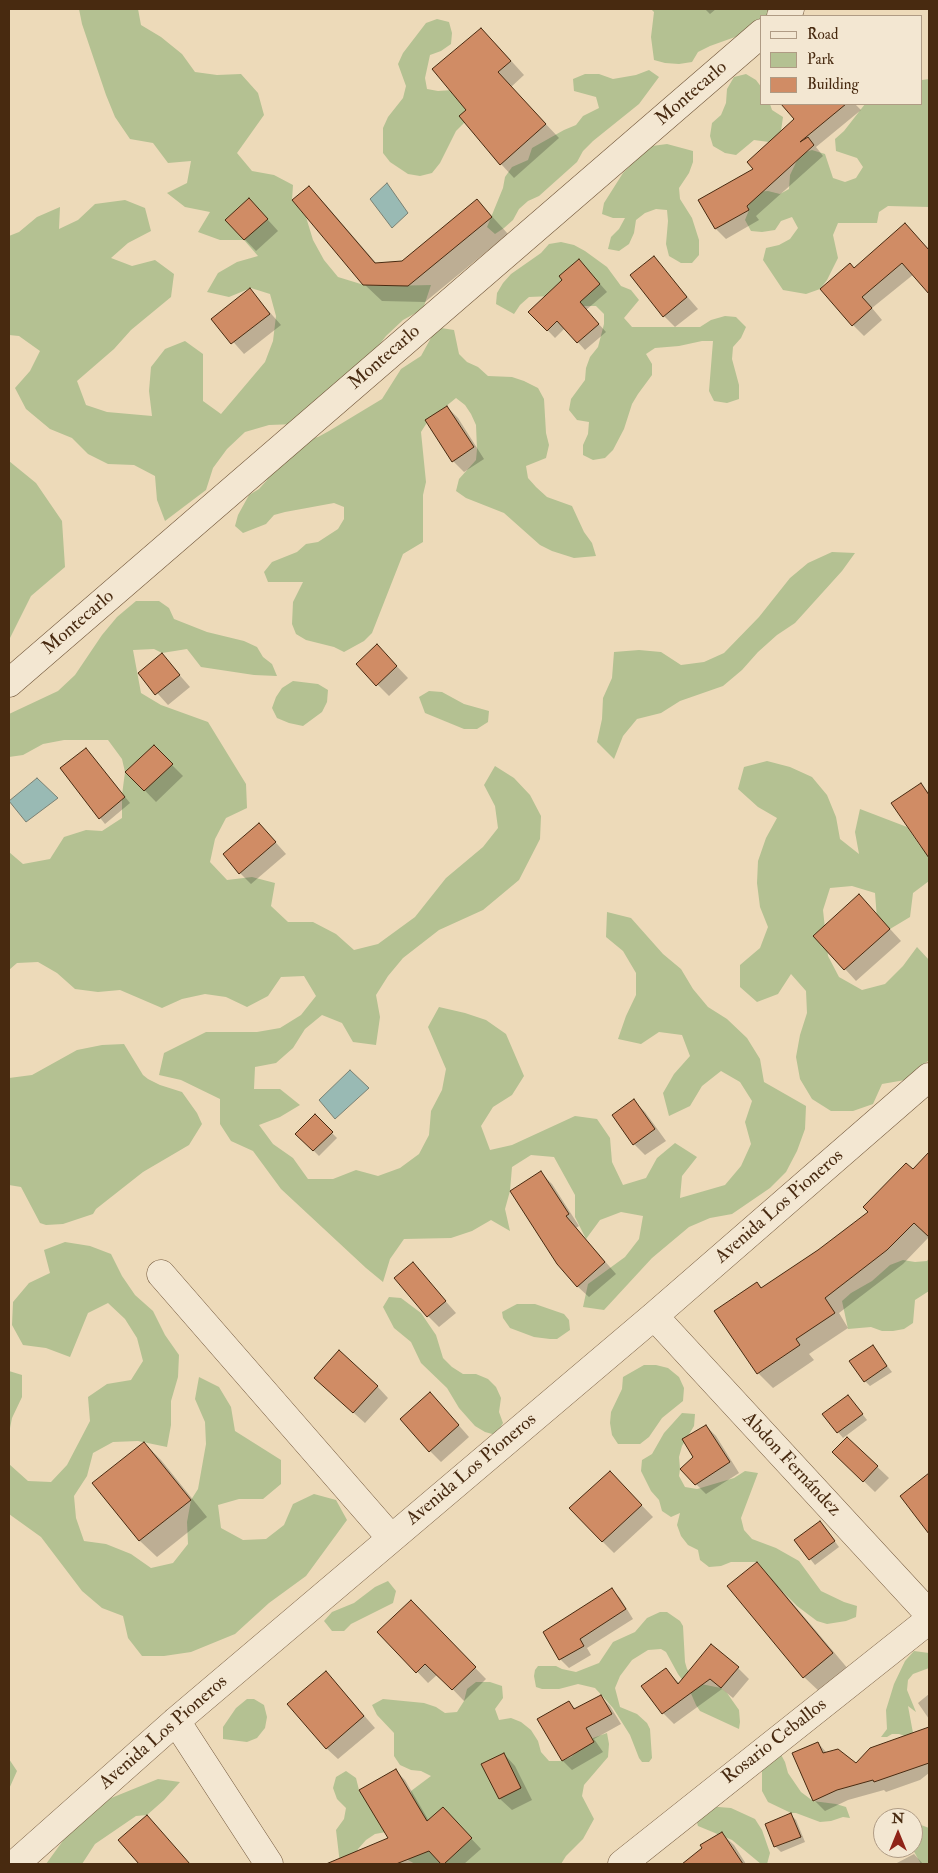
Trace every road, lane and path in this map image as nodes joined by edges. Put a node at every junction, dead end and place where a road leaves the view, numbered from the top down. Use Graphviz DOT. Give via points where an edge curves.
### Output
graph roads {
  1 [pos="760,35"];
  2 [pos="9,683"];
  3 [pos="929,1077"];
  4 [pos="161,1274"];
  5 [pos="654,1316"];
  6 [pos="391,1538"];
  7 [pos="929,1614"];
  8 [pos="929,1620"];
  9 [pos="176,1721"];
  10 [pos="15,1864"];
  11 [pos="269,1864"];
  12 [pos="622,1864"];
  1 -- 2 [label="street, Montecarlo"];
  3 -- 5 [label="street, Avenida Los Pioneros"];
  4 -- 6 [label="street"];
  5 -- 6 [label="street, Avenida Los Pioneros"];
  5 -- 7 [label="street, Abdon Fernández"];
  6 -- 9 [label="street, Avenida Los Pioneros"];
  8 -- 12 [label="street, Rosario Ceballos"];
  9 -- 10 [label="street, Avenida Los Pioneros"];
  9 -- 11 [label="street"];
}
